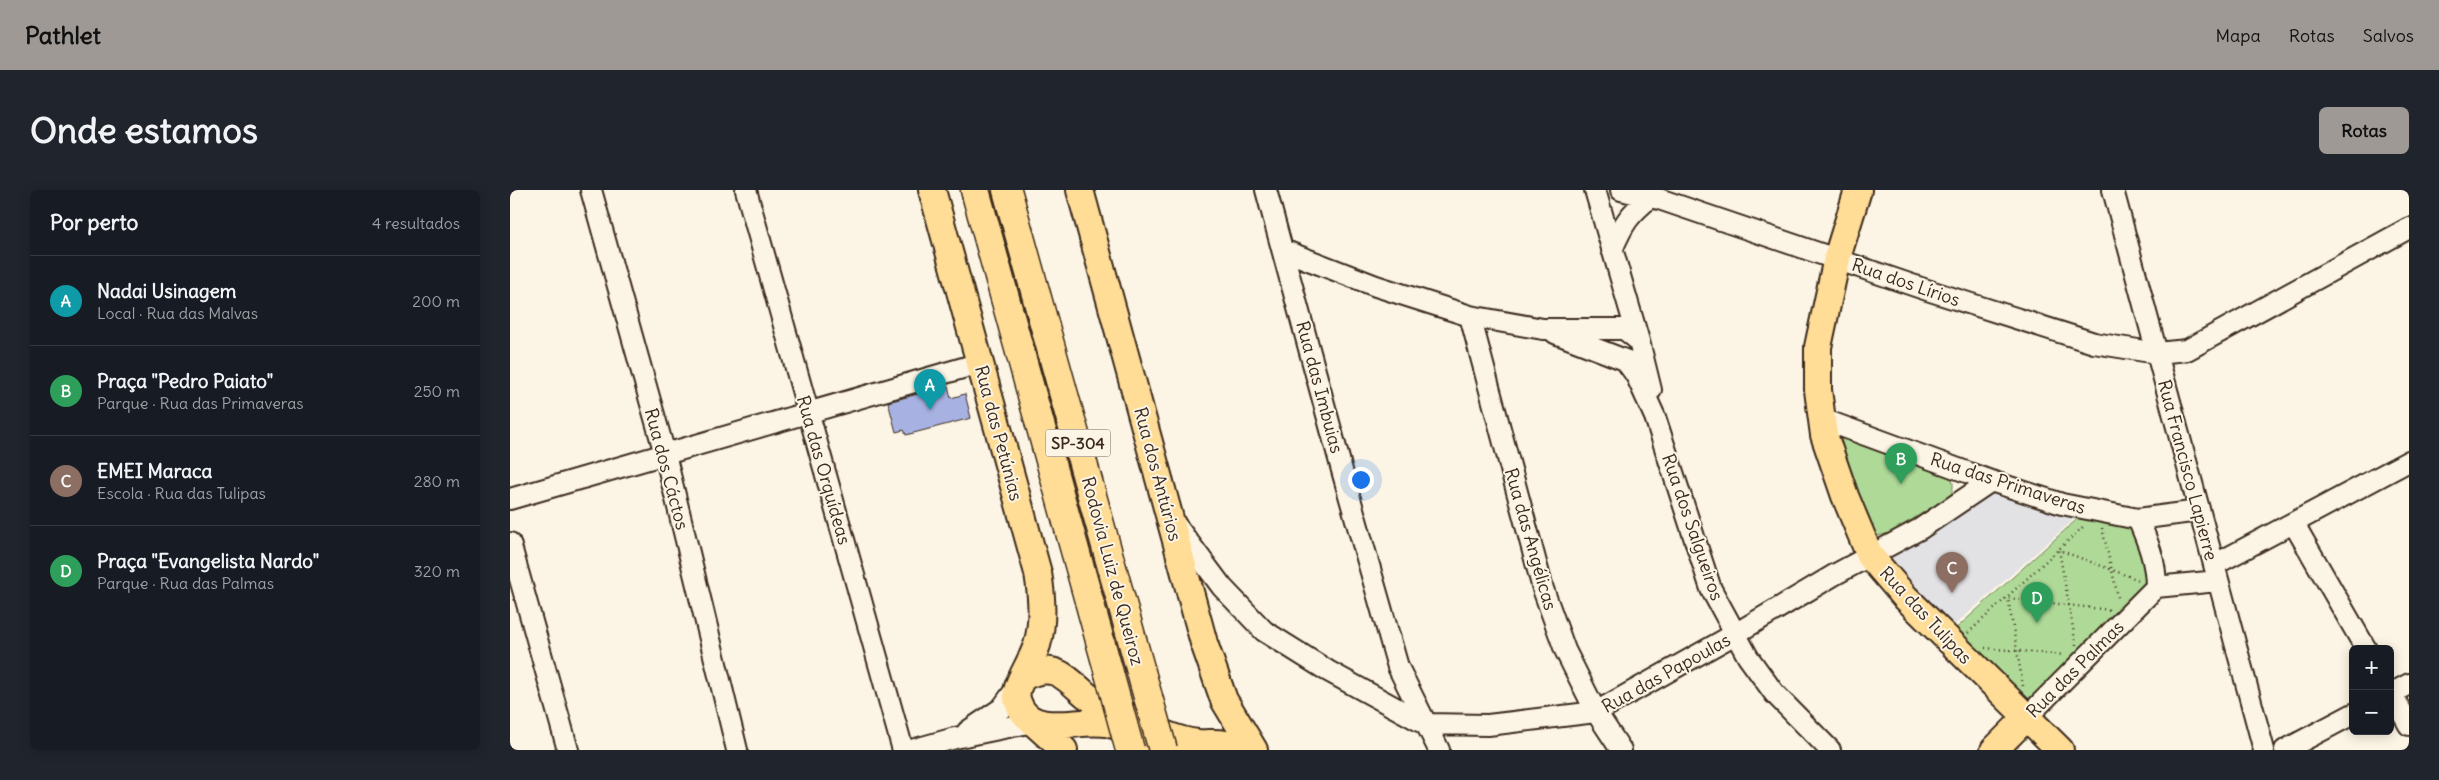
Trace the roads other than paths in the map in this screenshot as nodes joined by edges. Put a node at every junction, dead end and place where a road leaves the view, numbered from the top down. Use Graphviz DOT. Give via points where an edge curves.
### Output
graph roads {
  1 [pos="590,190"];
  2 [pos="746,190"];
  3 [pos="932,190"];
  4 [pos="975,190"];
  5 [pos="1008,190"];
  6 [pos="1080,190"];
  7 [pos="1266,190"];
  8 [pos="1595,190"];
  9 [pos="1622,190"];
  10 [pos="1858,190"];
  11 [pos="2113,190"];
  12 [pos="1652,195"];
  13 [pos="2409,228"];
  14 [pos="1283,250"];
  15 [pos="1612,250"];
  16 [pos="1837,258"];
  17 [pos="1470,316"];
  18 [pos="1543,329"];
  19 [pos="1639,341"];
  20 [pos="2157,353"];
  21 [pos="1625,360"];
  22 [pos="980,363"];
  23 [pos="808,412"];
  24 [pos="1655,417"];
  25 [pos="1822,419"];
  26 [pos="664,454"];
  27 [pos="2409,461"];
  28 [pos="1991,481"];
  29 [pos="510,498"];
  30 [pos="2199,511"];
  31 [pos="1170,517"];
  32 [pos="2138,519"];
  33 [pos="2294,524"];
  34 [pos="510,543"];
  35 [pos="1870,556"];
  36 [pos="2216,573"];
  37 [pos="2156,587"];
  38 [pos="1735,634"];
  39 [pos="2364,645"];
  40 [pos="1021,681"];
  41 [pos="2409,684"];
  42 [pos="2394,692"];
  43 [pos="2394,698"];
  44 [pos="1596,712"];
  45 [pos="2028,716"];
  46 [pos="2349,716"];
  47 [pos="1033,722"];
  48 [pos="1425,724"];
  49 [pos="2409,725"];
  50 [pos="955,738"];
  51 [pos="1248,748"];
  52 [pos="568,750"];
  53 [pos="737,750"];
  54 [pos="903,750"];
  55 [pos="912,750"];
  56 [pos="1064,750"];
  57 [pos="1130,750"];
  58 [pos="1163,750"];
  59 [pos="1174,750"];
  60 [pos="1439,750"];
  61 [pos="1621,750"];
  62 [pos="1830,750"];
  63 [pos="1994,750"];
  64 [pos="2060,750"];
  65 [pos="2264,750"];
  66 [pos="2285,750"];
  1 -- 26 [label="street, Rua dos Cáctos"];
  2 -- 23 [label="street, Rua das Orquídeas"];
  3 -- 22 [label="main road, Rua das Petúnias"];
  4 -- 57 [label="highway, Rodovia Luiz de Queiroz / SP-304, bridge"];
  5 -- 58 [label="highway, Rodovia Luiz de Queiroz / SP-304, bridge"];
  6 -- 31 [label="main road, Rua dos Antúrios"];
  7 -- 14 [label="street, Rua das Imbuias"];
  8 -- 15 [label="street, Rua dos Salgueiros"];
  9 -- 12 [label="street, Rua dos Lírios"];
  10 -- 16 [label="main road, Rua das Tulipas"];
  11 -- 20 [label="street, Rua Francisco Lapierre"];
  12 -- 15 [label="street" via="1623,223"];
  12 -- 16 [label="street, Rua dos Lírios"];
  13 -- 20 [label="street, Rua dos Lírios" via="2187,350"];
  14 -- 17 [label="street" via="1376,286"];
  14 -- 48 [label="street, Rua das Imbuias" via="1398,667"];
  15 -- 19 [label="street, Rua dos Salgueiros"];
  16 -- 20 [label="street, Rua dos Lírios" via="2094,343"];
  16 -- 25 [label="main road, Rua das Tulipas" via="1818,348"];
  17 -- 18 [label="street"];
  17 -- 44 [label="street, Rua das Angélicas" via="1543,589 1564,650"];
  18 -- 19 [label="street" via="1624,329"];
  18 -- 21 [label="street"];
  19 -- 21 [label="street"];
  19 -- 24 [label="street, Rua dos Salgueiros"];
  20 -- 30 [label="street, Rua Francisco Lapierre"];
  21 -- 24 [label="street, Rua dos Salgueiros" via="1636,375"];
  22 -- 23 [label="street"];
  22 -- 40 [label="main road, Rua das Petúnias" via="1042,599 1037,645"];
  23 -- 26 [label="street"];
  23 -- 54 [label="street, Rua das Orquídeas"];
  24 -- 38 [label="street, Rua dos Salgueiros" via="1710,589"];
  25 -- 28 [label="street, Rua das Primaveras"];
  25 -- 35 [label="main road, Rua das Tulipas" via="1824,435 1845,496"];
  26 -- 29 [label="street"];
  26 -- 53 [label="street, Rua dos Cáctos"];
  27 -- 33 [label="street"];
  28 -- 32 [label="street, Rua das Primaveras" via="2062,504"];
  28 -- 35 [label="street, Rua das Papoulas" via="1920,529"];
  30 -- 32 [label="street, Rua das Primaveras"];
  30 -- 36 [label="street, Rua Francisco Lapierre"];
  31 -- 48 [label="street, Rua das Papoulas" via="1222,587 1264,631 1328,671"];
  31 -- 51 [label="main road, Rua dos Antúrios" via="1204,643 1224,700"];
  32 -- 37 [label="street" via="2156,569"];
  33 -- 36 [label="street"];
  33 -- 39 [label="street"];
  34 -- 52 [label="street"];
  35 -- 38 [label="street, Rua das Papoulas"];
  35 -- 45 [label="main road, Rua das Tulipas" via="1905,598"];
  36 -- 37 [label="street"];
  36 -- 65 [label="street, Rua Francisco Lapierre"];
  37 -- 45 [label="street, Rua das Palmas"];
  38 -- 44 [label="street, Rua das Papoulas"];
  38 -- 62 [label="street, Rua dos Salgueiros" via="1774,694"];
  40 -- 47 [label="main road" via="1017,700"];
  40 -- 50 [label="street" via="1002,708"];
  40 -- 51 [label="main road" via="1038,670 1061,673 1102,705 1172,737"];
  41 -- 42 [label="street"];
  43 -- 49 [label="street"];
  44 -- 48 [label="street, Rua das Papoulas" via="1488,725"];
  44 -- 61 [label="street, Rua das Angélicas"];
  45 -- 63 [label="main road, Rua das Palmas"];
  45 -- 64 [label="main road, Rua das Tulipas"];
  46 -- 66 [label="street"];
  47 -- 50 [label="street"];
  47 -- 56 [label="main road"];
  47 -- 59 [label="main road" via="1050,725 1110,724"];
  48 -- 60 [label="street, Rua das Imbuias"];
  50 -- 55 [label="street"];
}
